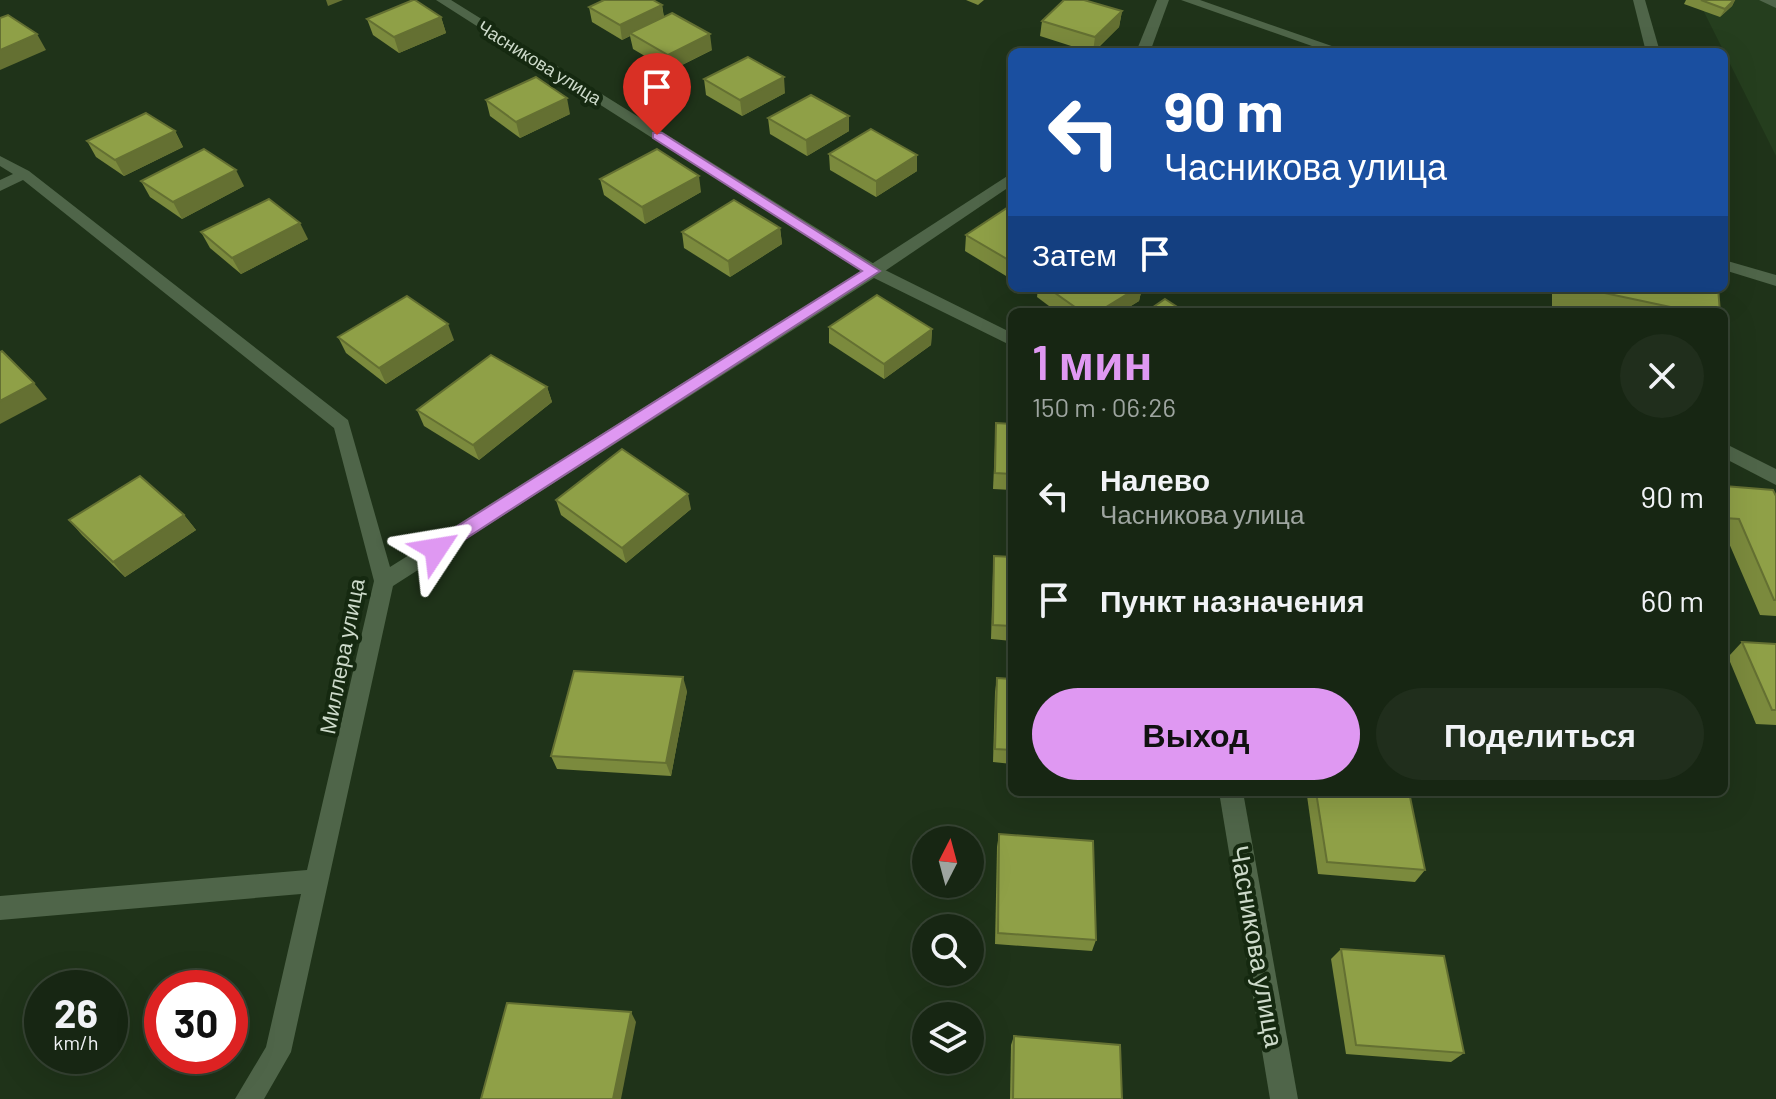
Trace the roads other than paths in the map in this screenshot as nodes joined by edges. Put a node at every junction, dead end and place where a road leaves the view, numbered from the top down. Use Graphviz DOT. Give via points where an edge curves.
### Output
graph roads {
  1 [pos="442,0"];
  2 [pos="1163,0"];
  3 [pos="1187,0"];
  4 [pos="1639,0"];
  5 [pos="1765,0"];
  6 [pos="1776,4"];
  7 [pos="1145,48"];
  8 [pos="1330,48"];
  9 [pos="1652,48"];
  10 [pos="0,160"];
  11 [pos="24,174"];
  12 [pos="1008,181"];
  13 [pos="0,186"];
  14 [pos="1728,266"];
  15 [pos="873,271"];
  16 [pos="1776,281"];
  17 [pos="1008,338"];
  18 [pos="1728,452"];
  19 [pos="1776,478"];
  20 [pos="384,581"];
  21 [pos="1232,796"];
  22 [pos="317,881"];
  23 [pos="0,908"];
  24 [pos="249,1099"];
  25 [pos="1284,1099"];
  1 -- 15 [label="street, Часникова улица"];
  2 -- 7 [label="street"];
  3 -- 8 [label="street"];
  4 -- 9 [label="street"];
  5 -- 6 [label="street"];
  10 -- 11 [label="street, Миллера улица"];
  11 -- 13 [label="street"];
  11 -- 20 [label="street, Миллера улица" via="342,425"];
  12 -- 15 [label="street"];
  14 -- 16 [label="street"];
  15 -- 17 [label="street, Часникова улица"];
  15 -- 20 [label="street"];
  18 -- 19 [label="street"];
  20 -- 22 [label="street, Миллера улица"];
  21 -- 25 [label="street, Часникова улица"];
  22 -- 23 [label="street"];
  22 -- 24 [label="street, Миллера улица" via="278,1052"];
}
